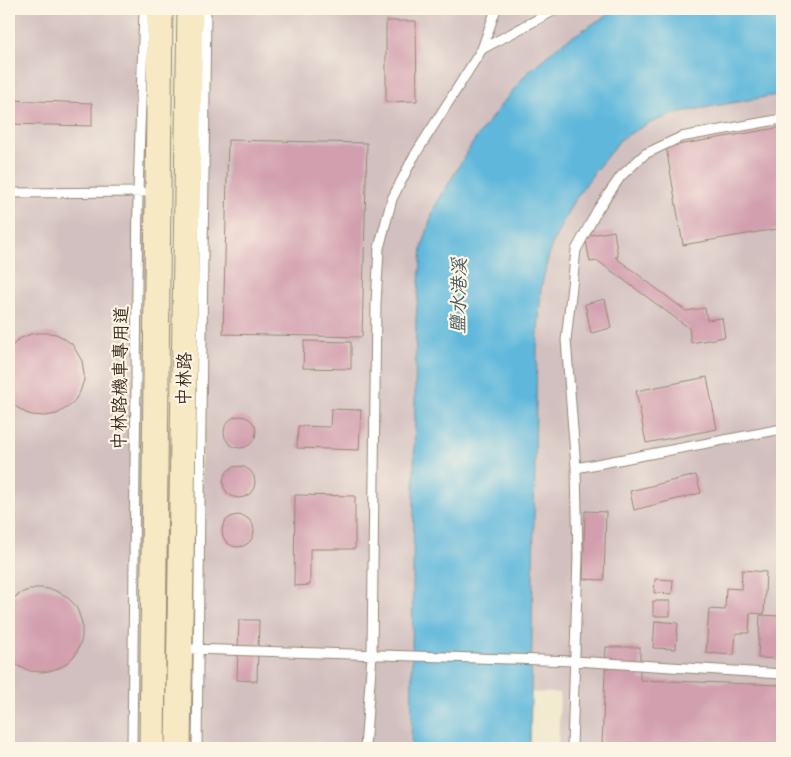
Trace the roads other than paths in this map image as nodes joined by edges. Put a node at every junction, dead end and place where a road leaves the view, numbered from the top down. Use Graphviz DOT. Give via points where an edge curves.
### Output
graph roads {
  1 [pos="144,9"];
  2 [pos="160,9"];
  3 [pos="190,9"];
  4 [pos="206,9"];
  5 [pos="496,9"];
  6 [pos="557,9"];
  7 [pos="482,49"];
  8 [pos="782,119"];
  9 [pos="166,192"];
  10 [pos="9,193"];
  11 [pos="782,428"];
  12 [pos="576,468"];
  13 [pos="166,650"];
  14 [pos="372,655"];
  15 [pos="575,661"];
  16 [pos="782,674"];
  17 [pos="132,748"];
  18 [pos="152,748"];
  19 [pos="178,748"];
  20 [pos="197,748"];
  21 [pos="365,748"];
  22 [pos="572,748"];
  1 -- 9 [label="lane, 中林路機車專用道"];
  2 -- 9 [label="street"];
  3 -- 9 [label="street, 中林路"];
  4 -- 13 [label="lane, 中林路機車專用道"];
  5 -- 7 [label="lane"];
  6 -- 7 [label="lane"];
  7 -- 14 [label="lane" via="413,158 392,199 379,248"];
  8 -- 12 [label="lane" via="681,137 644,154 621,176 598,209 576,250 566,340"];
  9 -- 10 [label="lane"];
  9 -- 13 [label="street, 中林路"];
  9 -- 13 [label="lane, 中林路機車專用道"];
  11 -- 12 [label="lane"];
  12 -- 15 [label="lane"];
  13 -- 14 [label="lane"];
  13 -- 17 [label="lane, 中林路機車專用道"];
  13 -- 18 [label="street"];
  13 -- 19 [label="street, 中林路"];
  13 -- 20 [label="lane, 中林路機車專用道"];
  14 -- 15 [label="lane"];
  14 -- 21 [label="lane"];
  15 -- 16 [label="lane"];
  15 -- 22 [label="lane"];
}
